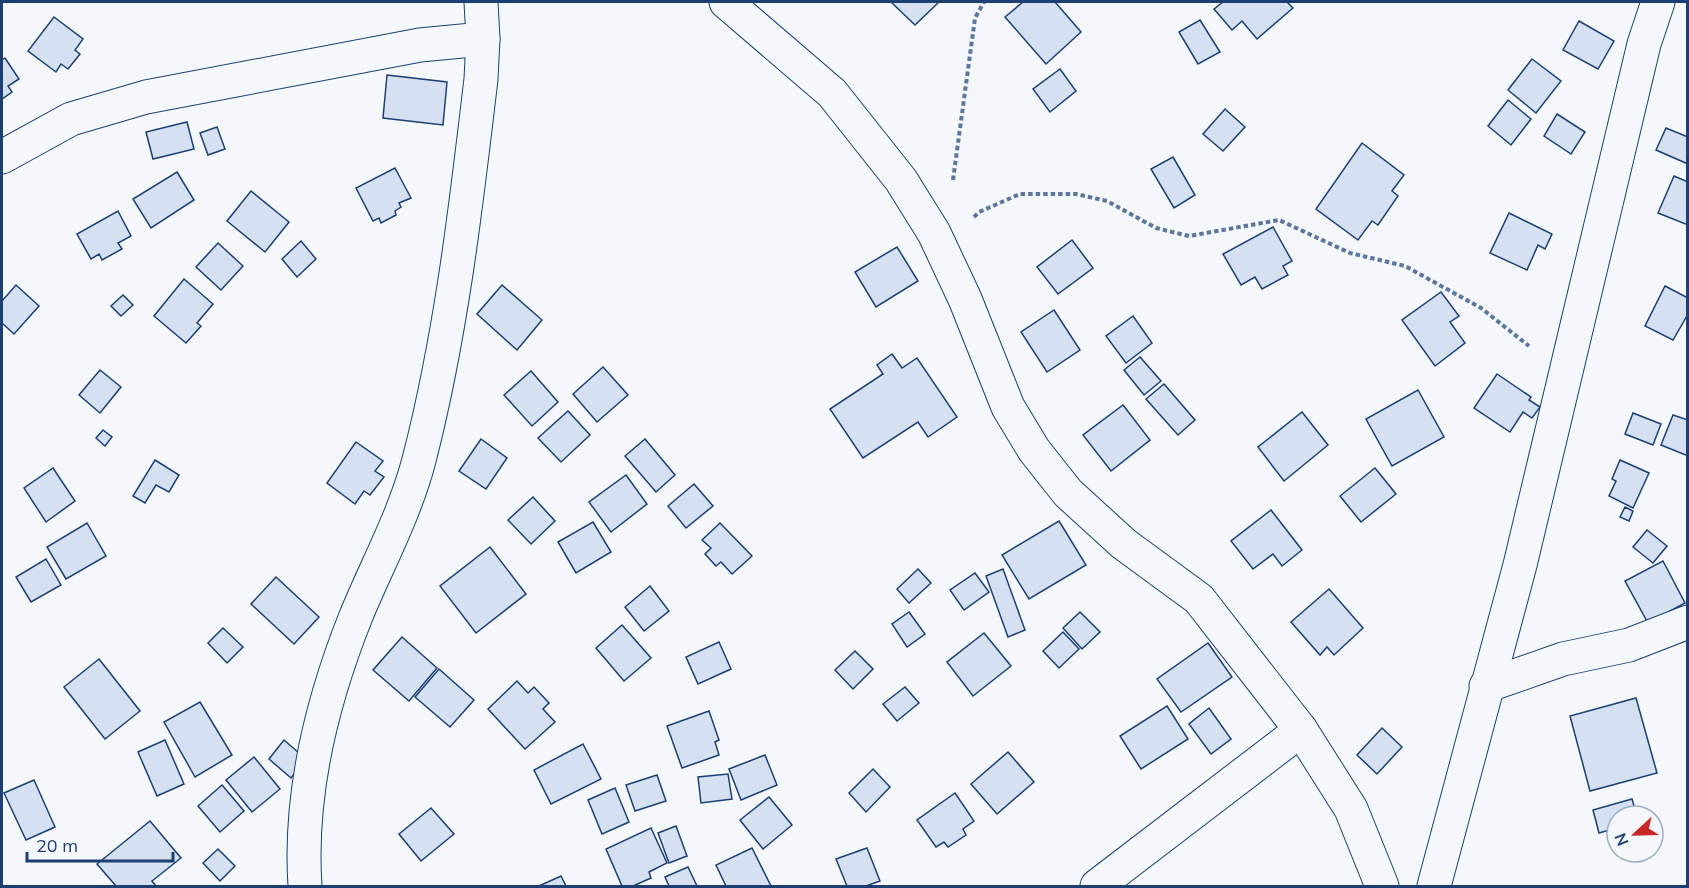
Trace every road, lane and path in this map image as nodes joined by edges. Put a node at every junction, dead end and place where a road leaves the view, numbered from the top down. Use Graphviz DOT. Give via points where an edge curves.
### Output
graph roads {
  1 [pos="481,2"];
  2 [pos="726,2"];
  3 [pos="984,2"];
  4 [pos="1658,2"];
  5 [pos="483,39"];
  6 [pos="2,157"];
  7 [pos="952,181"];
  8 [pos="943,251"];
  9 [pos="1568,374"];
  10 [pos="1688,622"];
  11 [pos="1486,686"];
  12 [pos="1301,730"];
  13 [pos="305,886"];
  14 [pos="1097,886"];
  15 [pos="1382,886"];
  16 [pos="1434,886"];
  1 -- 5 [label="street"];
  2 -- 8 [label="street" via="832,93 901,180"];
  3 -- 7 [label="path" via="975,18"];
  4 -- 9 [label="street" via="1644,44"];
  5 -- 6 [label="street" via="420,45 146,97 71,119"];
  5 -- 13 [label="street" via="476,124 447,337 418,462 355,619 329,700 307,790"];
  8 -- 9 [label="path" via="979,212 1020,194 1076,194 1107,201 1156,228 1189,236 1279,220 1350,253 1405,266 1481,308"];
  8 -- 12 [label="street" via="1008,407 1034,450 1068,493 1124,544 1199,599"];
  9 -- 11 [label="street"];
  10 -- 11 [label="street" via="1629,645 1563,659"];
  11 -- 16 [label="street"];
  12 -- 14 [label="street"];
  12 -- 15 [label="street" via="1351,809"];
}
